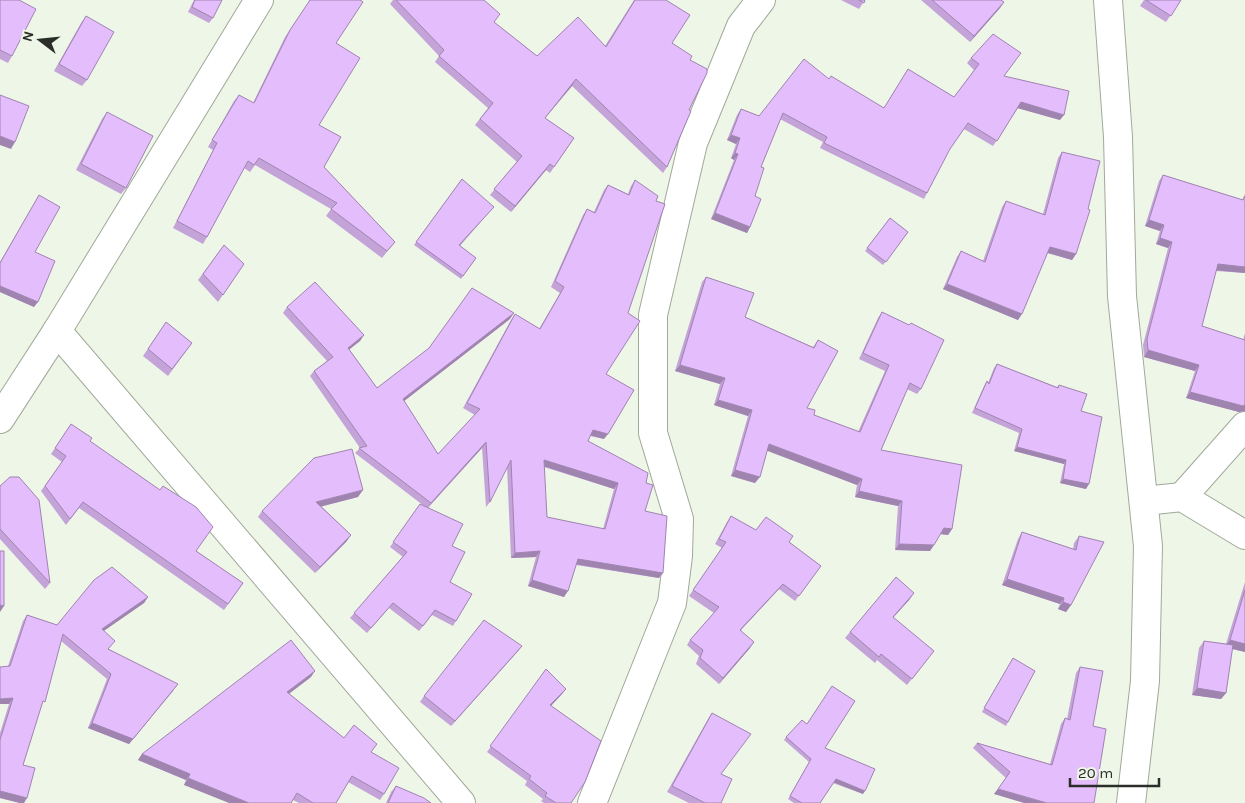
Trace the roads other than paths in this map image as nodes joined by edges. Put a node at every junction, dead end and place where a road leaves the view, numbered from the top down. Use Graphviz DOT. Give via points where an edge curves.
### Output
graph roads {
  1 [pos="259,0"];
  2 [pos="760,0"];
  3 [pos="1108,0"];
  4 [pos="57,331"];
  5 [pos="0,419"];
  6 [pos="1245,426"];
  7 [pos="1182,497"];
  8 [pos="1144,501"];
  9 [pos="1245,535"];
  10 [pos="461,803"];
  11 [pos="592,803"];
  12 [pos="1131,803"];
  1 -- 4 [label="street"];
  2 -- 11 [label="street" via="741,26 692,143 653,314 653,434 679,519 678,556 672,603"];
  3 -- 8 [label="street" via="1118,137 1122,296"];
  4 -- 5 [label="street"];
  4 -- 10 [label="street"];
  6 -- 7 [label="street"];
  7 -- 8 [label="street"];
  7 -- 9 [label="street"];
  8 -- 12 [label="street" via="1148,546 1145,681"];
}
